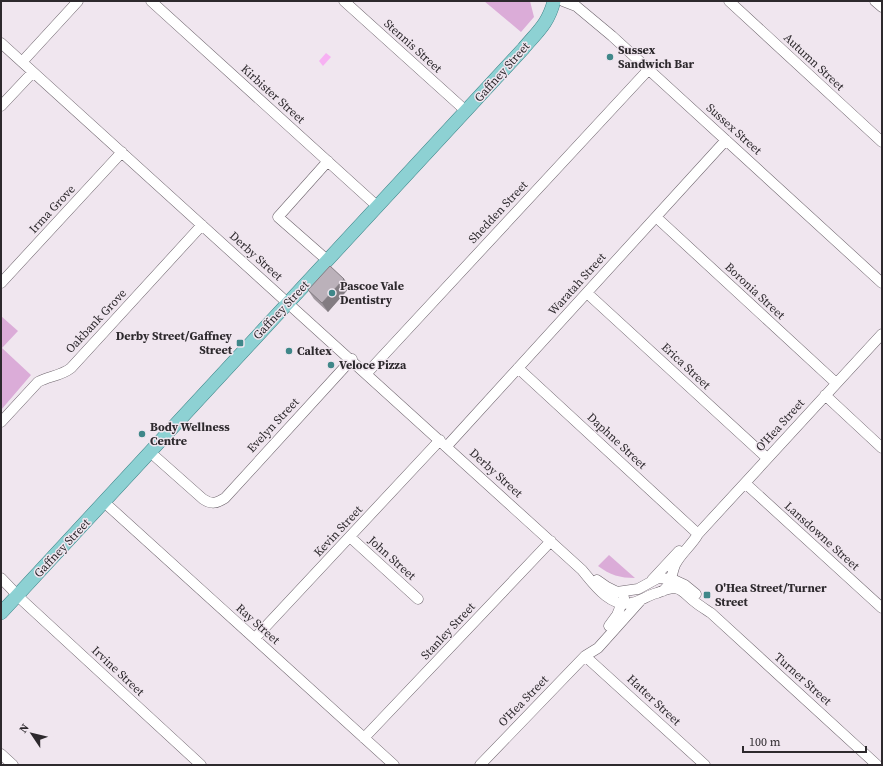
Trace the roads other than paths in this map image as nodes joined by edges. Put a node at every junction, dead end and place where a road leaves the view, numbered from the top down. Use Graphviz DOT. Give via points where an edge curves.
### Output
graph roads {
  1 [pos="78,1"];
  2 [pos="151,1"];
  3 [pos="344,1"];
  4 [pos="554,1"];
  5 [pos="563,1"];
  6 [pos="729,1"];
  7 [pos="875,1"];
  8 [pos="882,7"];
  9 [pos="1,42"];
  10 [pos="22,62"];
  11 [pos="649,69"];
  12 [pos="33,72"];
  13 [pos="1,106"];
  14 [pos="466,111"];
  15 [pos="726,140"];
  16 [pos="882,142"];
  17 [pos="122,152"];
  18 [pos="328,161"];
  19 [pos="378,206"];
  20 [pos="656,217"];
  21 [pos="202,225"];
  22 [pos="327,260"];
  23 [pos="1,283"];
  24 [pos="882,283"];
  25 [pos="587,293"];
  26 [pos="288,302"];
  27 [pos="882,334"];
  28 [pos="352,359"];
  29 [pos="518,368"];
  30 [pos="367,373"];
  31 [pos="836,383"];
  32 [pos="825,396"];
  33 [pos="1,422"];
  34 [pos="444,443"];
  35 [pos="882,448"];
  36 [pos="150,452"];
  37 [pos="767,458"];
  38 [pos="745,483"];
  39 [pos="104,502"];
  40 [pos="698,534"];
  41 [pos="350,537"];
  42 [pos="551,541"];
  43 [pos="582,570"];
  44 [pos="1,578"];
  45 [pos="672,579"];
  46 [pos="652,581"];
  47 [pos="638,589"];
  48 [pos="662,592"];
  49 [pos="18,595"];
  50 [pos="418,599"];
  51 [pos="642,599"];
  52 [pos="622,603"];
  53 [pos="882,608"];
  54 [pos="1,613"];
  55 [pos="711,613"];
  56 [pos="255,638"];
  57 [pos="585,656"];
  58 [pos="364,738"];
  59 [pos="1,754"];
  60 [pos="13,765"];
  61 [pos="201,765"];
  62 [pos="394,765"];
  63 [pos="480,765"];
  64 [pos="704,765"];
  65 [pos="877,765"];
  1 -- 10 [label="street"];
  2 -- 18 [label="street, Kirbister Street"];
  3 -- 14 [label="street, Stennis Street"];
  4 -- 14 [label="main road, Gaffney Street" via="546,23"];
  5 -- 11 [label="street, Sussex Street" via="576,6"];
  6 -- 16 [label="street, Autumn Street"];
  7 -- 8 [label="street"];
  9 -- 10 [label="street, Derby Street"];
  10 -- 12 [label="street, Derby Street"];
  11 -- 15 [label="street, Sussex Street"];
  11 -- 30 [label="street, Shedden Street"];
  12 -- 13 [label="street"];
  12 -- 17 [label="street, Derby Street"];
  14 -- 19 [label="main road, Gaffney Street"];
  15 -- 20 [label="street, Waratah Street"];
  15 -- 24 [label="street, Sussex Street"];
  17 -- 21 [label="street, Derby Street"];
  17 -- 23 [label="street, Irma Grove"];
  18 -- 19 [label="street, Kirbister Street"];
  18 -- 22 [label="street" via="278,217"];
  19 -- 22 [label="main road, Gaffney Street"];
  20 -- 25 [label="street, Waratah Street"];
  20 -- 31 [label="street, Boronia Street"];
  21 -- 26 [label="street, Derby Street"];
  21 -- 33 [label="street, Oakbank Grove" via="71,368 62,374 38,382"];
  22 -- 26 [label="main road, Gaffney Street"];
  25 -- 29 [label="street, Waratah Street"];
  25 -- 37 [label="street, Erica Street"];
  26 -- 28 [label="street, Derby Street"];
  26 -- 36 [label="main road, Gaffney Street"];
  27 -- 31 [label="street, O'Hea Street"];
  28 -- 30 [label="street, Derby Street"];
  28 -- 36 [label="street, Evelyn Street" via="225,498 218,502 212,504 203,500"];
  29 -- 34 [label="street, Waratah Street"];
  29 -- 40 [label="street, Daphne Street"];
  30 -- 34 [label="street, Derby Street"];
  31 -- 32 [label="street, O'Hea Street"];
  32 -- 35 [label="street"];
  32 -- 37 [label="street, O'Hea Street"];
  34 -- 41 [label="street, Kevin Street"];
  34 -- 42 [label="street, Derby Street"];
  36 -- 39 [label="main road, Gaffney Street"];
  37 -- 38 [label="street, O'Hea Street"];
  38 -- 40 [label="street, O'Hea Street"];
  38 -- 53 [label="street, Lansdowne Street"];
  39 -- 49 [label="main road, Gaffney Street"];
  39 -- 56 [label="street, Ray Street"];
  40 -- 45 [label="street, O'Hea Street" via="677,562"];
  40 -- 46 [label="street, O'Hea Street" via="690,539"];
  41 -- 50 [label="street, John Street"];
  41 -- 56 [label="street, Kevin Street"];
  42 -- 43 [label="street, Derby Street"];
  42 -- 58 [label="street, Stanley Street"];
  43 -- 47 [label="street, Derby Street" via="612,590 624,592"];
  43 -- 52 [label="street, Derby Street" via="604,594"];
  44 -- 49 [label="street, Irvine Street"];
  45 -- 46 [label="street" via="658,578"];
  45 -- 48 [label="street, O'Hea Street"];
  45 -- 55 [label="street, Turner Street" via="694,592"];
  46 -- 47 [label="street, Derby Street"];
  47 -- 52 [label="street, O'Hea Street" via="628,593"];
  48 -- 51 [label="street, Turner Street"];
  48 -- 55 [label="street, Turner Street" via="680,589"];
  49 -- 54 [label="main road, Gaffney Street"];
  49 -- 61 [label="street, Irvine Street"];
  51 -- 52 [label="street" via="633,603"];
  51 -- 57 [label="street, O'Hea Street" via="598,648"];
  52 -- 57 [label="street, O'Hea Street" via="615,620 593,643"];
  55 -- 65 [label="street, Turner Street"];
  56 -- 58 [label="street, Ray Street"];
  57 -- 63 [label="street, O'Hea Street"];
  57 -- 64 [label="street, Hatter Street"];
  58 -- 62 [label="street, Ray Street"];
  59 -- 60 [label="street"];
}
